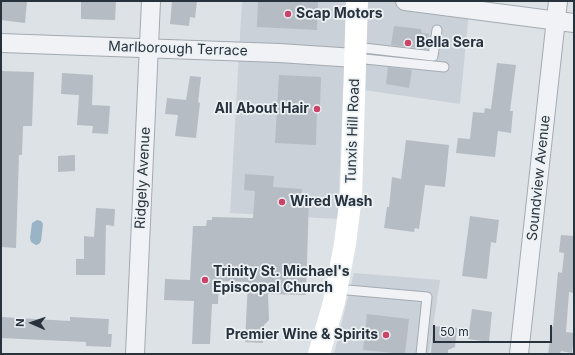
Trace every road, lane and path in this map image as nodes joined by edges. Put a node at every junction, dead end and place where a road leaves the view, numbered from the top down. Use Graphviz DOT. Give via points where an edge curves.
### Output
graph roads {
  1 [pos="151,1"];
  2 [pos="357,1"];
  3 [pos="405,1"];
  4 [pos="558,1"];
  5 [pos="455,4"];
  6 [pos="556,21"];
  7 [pos="574,23"];
  8 [pos="437,30"];
  9 [pos="1,43"];
  10 [pos="149,47"];
  11 [pos="355,53"];
  12 [pos="444,68"];
  13 [pos="336,289"];
  14 [pos="135,354"];
  15 [pos="319,354"];
  16 [pos="420,354"];
  17 [pos="519,354"];
  1 -- 10 [label="street, Ridgely Avenue"];
  2 -- 11 [label="main road, Tunxis Hill Road"];
  3 -- 5 [label="street"];
  4 -- 6 [label="street, Soundview Avenue"];
  5 -- 6 [label="street"];
  6 -- 7 [label="street"];
  6 -- 17 [label="street, Soundview Avenue"];
  8 -- 11 [label="lane" via="433,56"];
  9 -- 10 [label="street, Marlborough Terrace"];
  10 -- 11 [label="street, Marlborough Terrace" via="279,53"];
  10 -- 14 [label="street, Ridgely Avenue"];
  11 -- 12 [label="lane"];
  11 -- 13 [label="main road, Tunxis Hill Road" via="351,196"];
  13 -- 15 [label="main road, Tunxis Hill Road"];
  13 -- 16 [label="lane" via="426,297"];
}
